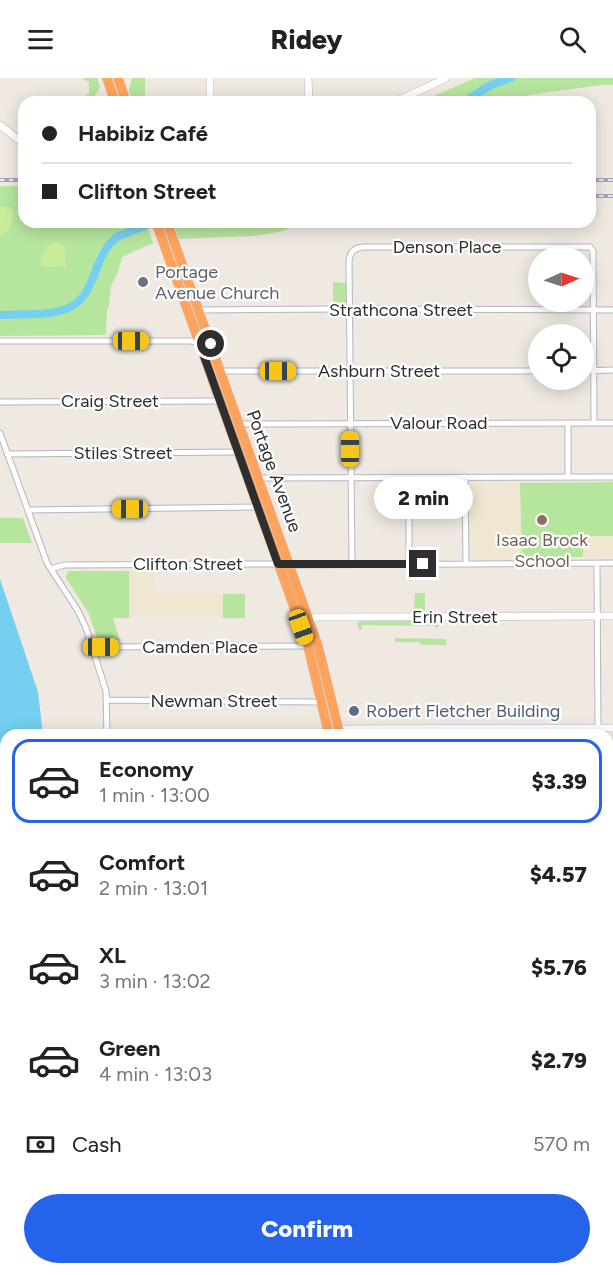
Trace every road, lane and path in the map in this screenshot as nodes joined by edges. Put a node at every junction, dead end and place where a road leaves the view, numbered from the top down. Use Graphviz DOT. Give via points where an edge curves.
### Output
graph roads {
  1 [pos="107,78"];
  2 [pos="118,78"];
  3 [pos="128,78"];
  4 [pos="210,78"];
  5 [pos="308,78"];
  6 [pos="447,78"];
  7 [pos="123,92"];
  8 [pos="113,96"];
  9 [pos="124,96"];
  10 [pos="210,96"];
  11 [pos="309,96"];
  12 [pos="408,96"];
  13 [pos="0,125"];
  14 [pos="0,130"];
  15 [pos="18,141"];
  16 [pos="18,142"];
  17 [pos="160,228"];
  18 [pos="166,228"];
  19 [pos="166,236"];
  20 [pos="528,247"];
  21 [pos="349,309"];
  22 [pos="199,310"];
  23 [pos="528,310"];
  24 [pos="594,310"];
  25 [pos="613,310"];
  26 [pos="188,311"];
  27 [pos="0,341"];
  28 [pos="199,342"];
  29 [pos="211,344"];
  30 [pos="594,370"];
  31 [pos="613,370"];
  32 [pos="220,371"];
  33 [pos="350,371"];
  34 [pos="528,371"];
  35 [pos="593,390"];
  36 [pos="220,401"];
  37 [pos="0,402"];
  38 [pos="350,423"];
  39 [pos="568,423"];
  40 [pos="594,423"];
  41 [pos="613,423"];
  42 [pos="239,424"];
  43 [pos="228,425"];
  44 [pos="0,433"];
  45 [pos="238,452"];
  46 [pos="8,454"];
  47 [pos="351,477"];
  48 [pos="409,477"];
  49 [pos="465,477"];
  50 [pos="568,477"];
  51 [pos="613,477"];
  52 [pos="259,478"];
  53 [pos="269,506"];
  54 [pos="258,508"];
  55 [pos="28,510"];
  56 [pos="278,564"];
  57 [pos="289,564"];
  58 [pos="352,564"];
  59 [pos="409,564"];
  60 [pos="466,564"];
  61 [pos="597,564"];
  62 [pos="613,564"];
  63 [pos="51,569"];
  64 [pos="597,616"];
  65 [pos="613,616"];
  66 [pos="309,620"];
  67 [pos="301,627"];
  68 [pos="308,646"];
  69 [pos="92,647"];
  70 [pos="106,700"];
  71 [pos="321,702"];
  72 [pos="107,729"];
  73 [pos="327,729"];
  74 [pos="338,729"];
  75 [pos="598,729"];
  1 -- 8 [label="highway"];
  2 -- 7 [label="highway"];
  3 -- 7 [label="highway"];
  4 -- 10 [label="main road"];
  5 -- 11 [label="main road"];
  6 -- 12 [label="main road"];
  7 -- 9 [label="highway"];
  13 -- 15 [label="main road"];
  14 -- 16 [label="main road"];
  17 -- 19 [label="highway, Portage Avenue"];
  18 -- 19 [label="highway, Portage Avenue"];
  19 -- 22 [label="highway, Portage Avenue"];
  19 -- 26 [label="highway, Portage Avenue"];
  20 -- 21 [label="street, Denson Place" via="359,247 349,261"];
  21 -- 22 [label="street, Strathcona Street"];
  21 -- 23 [label="street, Strathcona Street"];
  21 -- 33 [label="street"];
  22 -- 26 [label="street, Strathcona Street"];
  22 -- 29 [label="highway, Portage Avenue"];
  24 -- 25 [label="street, Strathcona Street"];
  26 -- 28 [label="highway, Portage Avenue"];
  27 -- 28 [label="street"];
  28 -- 29 [label="street"];
  28 -- 36 [label="highway, Portage Avenue"];
  29 -- 32 [label="highway, Portage Avenue"];
  30 -- 31 [label="street"];
  32 -- 33 [label="street, Ashburn Street"];
  32 -- 42 [label="highway, Portage Avenue"];
  33 -- 34 [label="street, Ashburn Street"];
  33 -- 38 [label="street"];
  35 -- 40 [label="street"];
  36 -- 37 [label="street, Craig Street"];
  36 -- 43 [label="highway, Portage Avenue"];
  38 -- 39 [label="street, Valour Road"];
  38 -- 42 [label="street, Valour Road"];
  38 -- 47 [label="street"];
  39 -- 40 [label="street, Valour Road"];
  39 -- 50 [label="street"];
  40 -- 41 [label="street, Valour Road"];
  42 -- 43 [label="street, Valour Road"];
  42 -- 52 [label="highway, Portage Avenue"];
  43 -- 45 [label="highway, Portage Avenue"];
  44 -- 46 [label="street"];
  45 -- 46 [label="street, Stiles Street"];
  45 -- 54 [label="highway, Portage Avenue"];
  46 -- 55 [label="street"];
  47 -- 48 [label="street"];
  47 -- 52 [label="street"];
  47 -- 58 [label="street"];
  48 -- 49 [label="street"];
  48 -- 59 [label="street"];
  49 -- 50 [label="street"];
  49 -- 60 [label="street"];
  50 -- 51 [label="street"];
  52 -- 53 [label="highway, Portage Avenue"];
  53 -- 54 [label="street"];
  53 -- 57 [label="highway, Portage Avenue"];
  54 -- 55 [label="street"];
  54 -- 56 [label="highway, Portage Avenue"];
  55 -- 63 [label="street"];
  56 -- 57 [label="street, Clifton Street"];
  56 -- 63 [label="street, Clifton Street" via="64,565"];
  56 -- 67 [label="highway, Portage Avenue"];
  57 -- 58 [label="street, Clifton Street"];
  57 -- 66 [label="highway, Portage Avenue"];
  58 -- 59 [label="street, Clifton Street"];
  59 -- 60 [label="street, Clifton Street"];
  60 -- 61 [label="street, Clifton Street"];
  61 -- 62 [label="street, Clifton Street"];
  61 -- 64 [label="street"];
  63 -- 69 [label="street" via="81,617"];
  64 -- 65 [label="main road, Erin Street"];
  64 -- 66 [label="main road, Erin Street"];
  64 -- 75 [label="street"];
  66 -- 67 [label="main road"];
  66 -- 74 [label="highway, Portage Avenue"];
  67 -- 68 [label="highway, Portage Avenue"];
  68 -- 69 [label="street, Camden Place"];
  68 -- 71 [label="highway, Portage Avenue"];
  69 -- 70 [label="street"];
  70 -- 71 [label="street, Newman Street"];
  70 -- 72 [label="street"];
  71 -- 73 [label="highway, Portage Avenue"];
}
